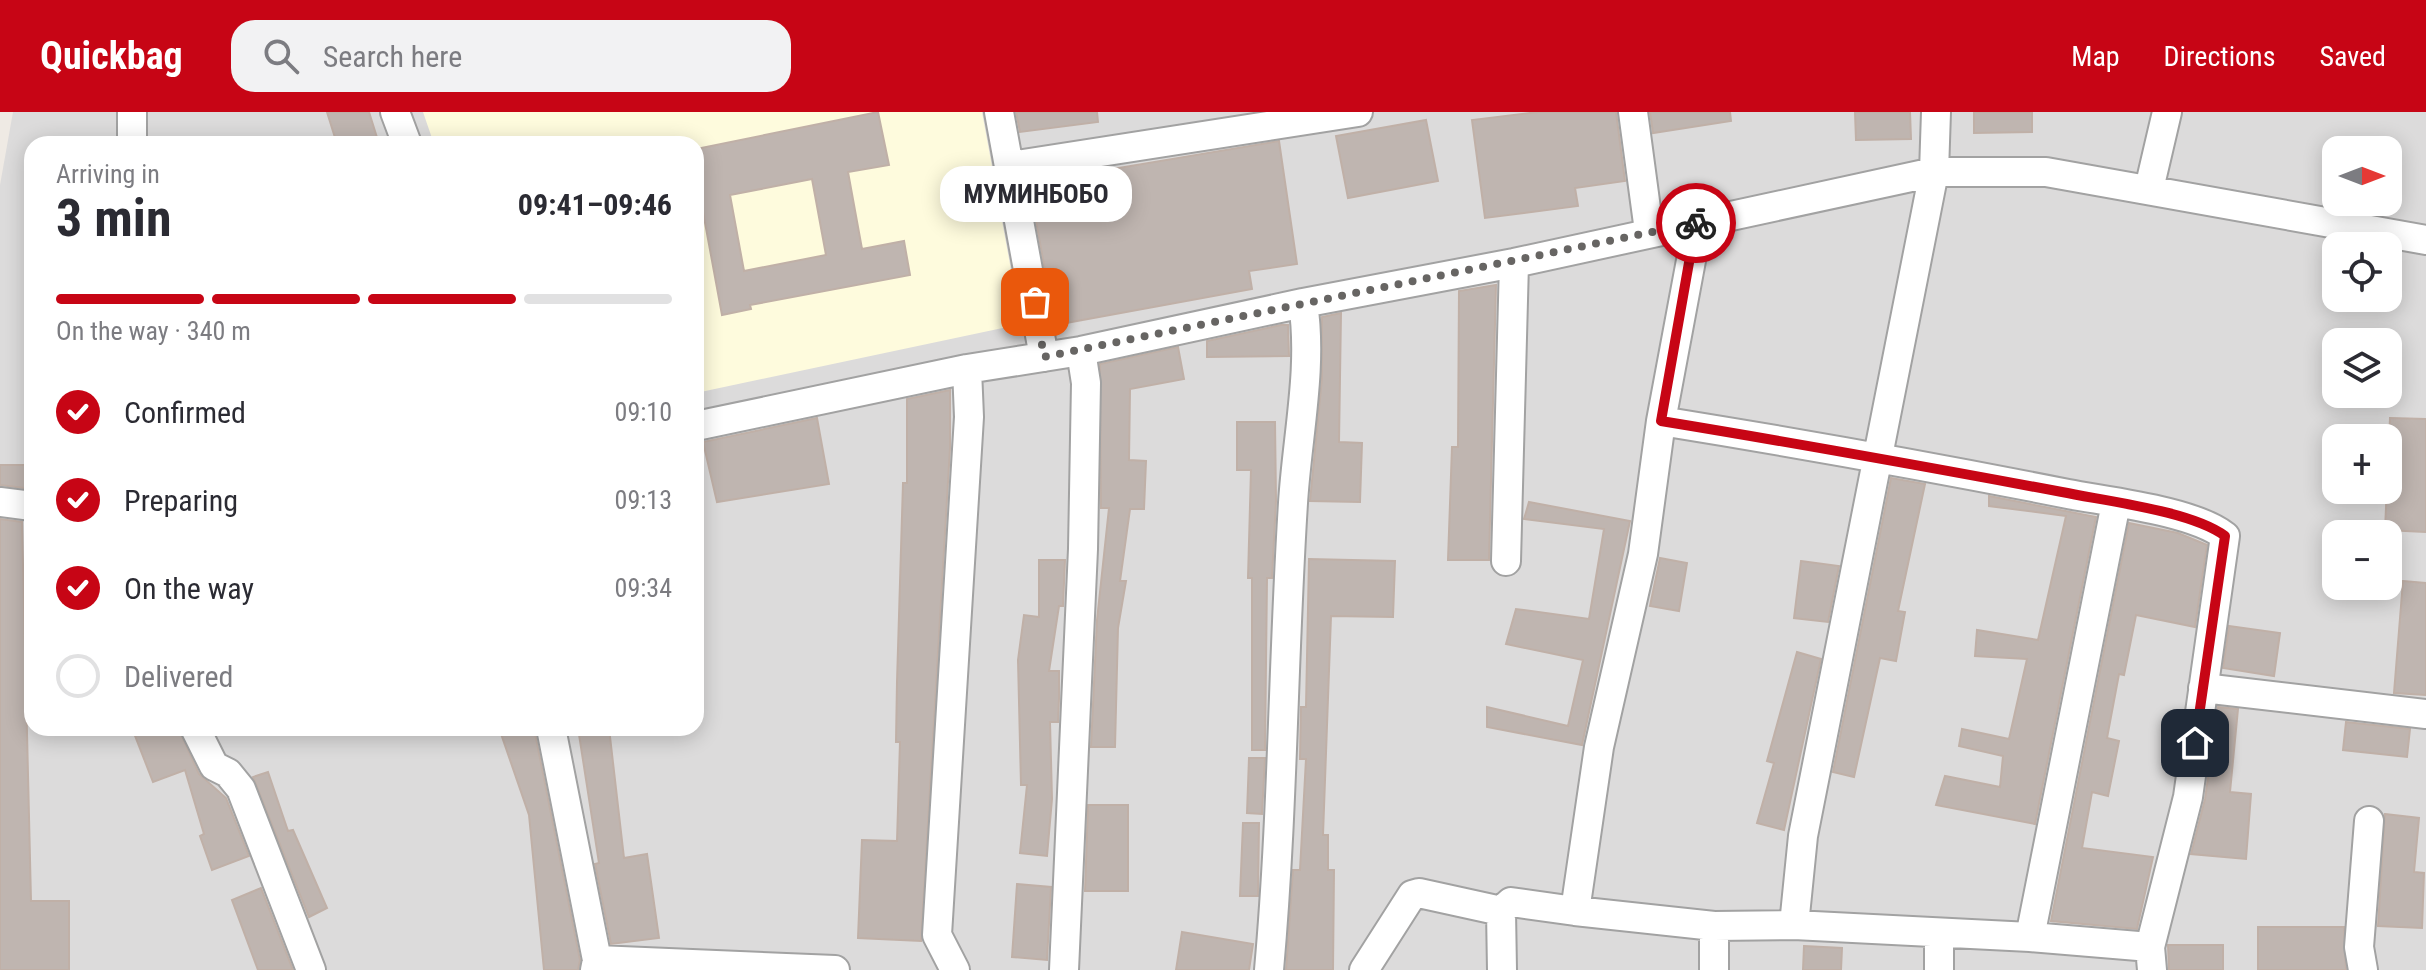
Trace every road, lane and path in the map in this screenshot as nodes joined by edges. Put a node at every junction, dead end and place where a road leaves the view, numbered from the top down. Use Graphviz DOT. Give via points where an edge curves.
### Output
graph roads {
  1 [pos="132,112"];
  2 [pos="395,112"];
  3 [pos="999,112"];
  4 [pos="1358,112"];
  5 [pos="1633,112"];
  6 [pos="1936,112"];
  7 [pos="2167,112"];
  8 [pos="132,136"];
  9 [pos="404,136"];
  10 [pos="1010,166"];
  11 [pos="1934,172"];
  12 [pos="2149,189"];
  13 [pos="1698,223"];
  14 [pos="1649,231"];
  15 [pos="2426,240"];
  16 [pos="1514,263"];
  17 [pos="1303,303"];
  18 [pos="1081,351"];
  19 [pos="1044,357"];
  20 [pos="967,369"];
  21 [pos="1661,421"];
  22 [pos="704,424"];
  23 [pos="1876,456"];
  24 [pos="0,502"];
  25 [pos="2116,503"];
  26 [pos="24,505"];
  27 [pos="1506,561"];
  28 [pos="2203,688"];
  29 [pos="2426,714"];
  30 [pos="199,736"];
  31 [pos="553,736"];
  32 [pos="2369,821"];
  33 [pos="1501,911"];
  34 [pos="1575,911"];
  35 [pos="1794,925"];
  36 [pos="1714,926"];
  37 [pos="1939,934"];
  38 [pos="2030,937"];
  39 [pos="2151,958"];
  40 [pos="596,965"];
  41 [pos="311,970"];
  42 [pos="835,970"];
  43 [pos="955,970"];
  44 [pos="1064,970"];
  45 [pos="1269,970"];
  46 [pos="1364,970"];
  47 [pos="1502,970"];
  48 [pos="1714,970"];
  49 [pos="1939,970"];
  50 [pos="2363,970"];
  1 -- 8 [label="street"];
  2 -- 9 [label="street"];
  3 -- 10 [label="street"];
  4 -- 10 [label="street"];
  5 -- 14 [label="street"];
  6 -- 11 [label="street"];
  7 -- 12 [label="street"];
  10 -- 19 [label="street"];
  11 -- 12 [label="street" via="2046,172"];
  11 -- 13 [label="street"];
  11 -- 23 [label="street"];
  12 -- 15 [label="street"];
  13 -- 14 [label="street"];
  13 -- 21 [label="street"];
  14 -- 16 [label="street"];
  16 -- 17 [label="street"];
  16 -- 27 [label="street"];
  17 -- 18 [label="street"];
  17 -- 45 [label="street" via="1303,392"];
  18 -- 19 [label="street"];
  18 -- 44 [label="street" via="1086,383 1083,549"];
  19 -- 20 [label="street"];
  20 -- 22 [label="street"];
  20 -- 43 [label="street" via="969,417 937,935"];
  21 -- 23 [label="street"];
  21 -- 34 [label="street" via="1643,554 1599,747"];
  23 -- 25 [label="street"];
  23 -- 35 [label="street" via="1803,836"];
  24 -- 26 [label="street"];
  25 -- 28 [label="street" via="2210,525 2225,536"];
  25 -- 38 [label="street"];
  28 -- 29 [label="street"];
  28 -- 39 [label="street" via="2188,797"];
  30 -- 41 [label="street" via="214,766 241,789"];
  31 -- 40 [label="street"];
  32 -- 50 [label="street" via="2359,947"];
  33 -- 34 [label="street" via="1511,902"];
  33 -- 46 [label="street" via="1412,895"];
  33 -- 47 [label="street"];
  34 -- 36 [label="street"];
  35 -- 36 [label="street"];
  35 -- 37 [label="street"];
  36 -- 48 [label="street"];
  37 -- 38 [label="street"];
  37 -- 49 [label="street"];
  38 -- 39 [label="street"];
  40 -- 42 [label="street"];
}
